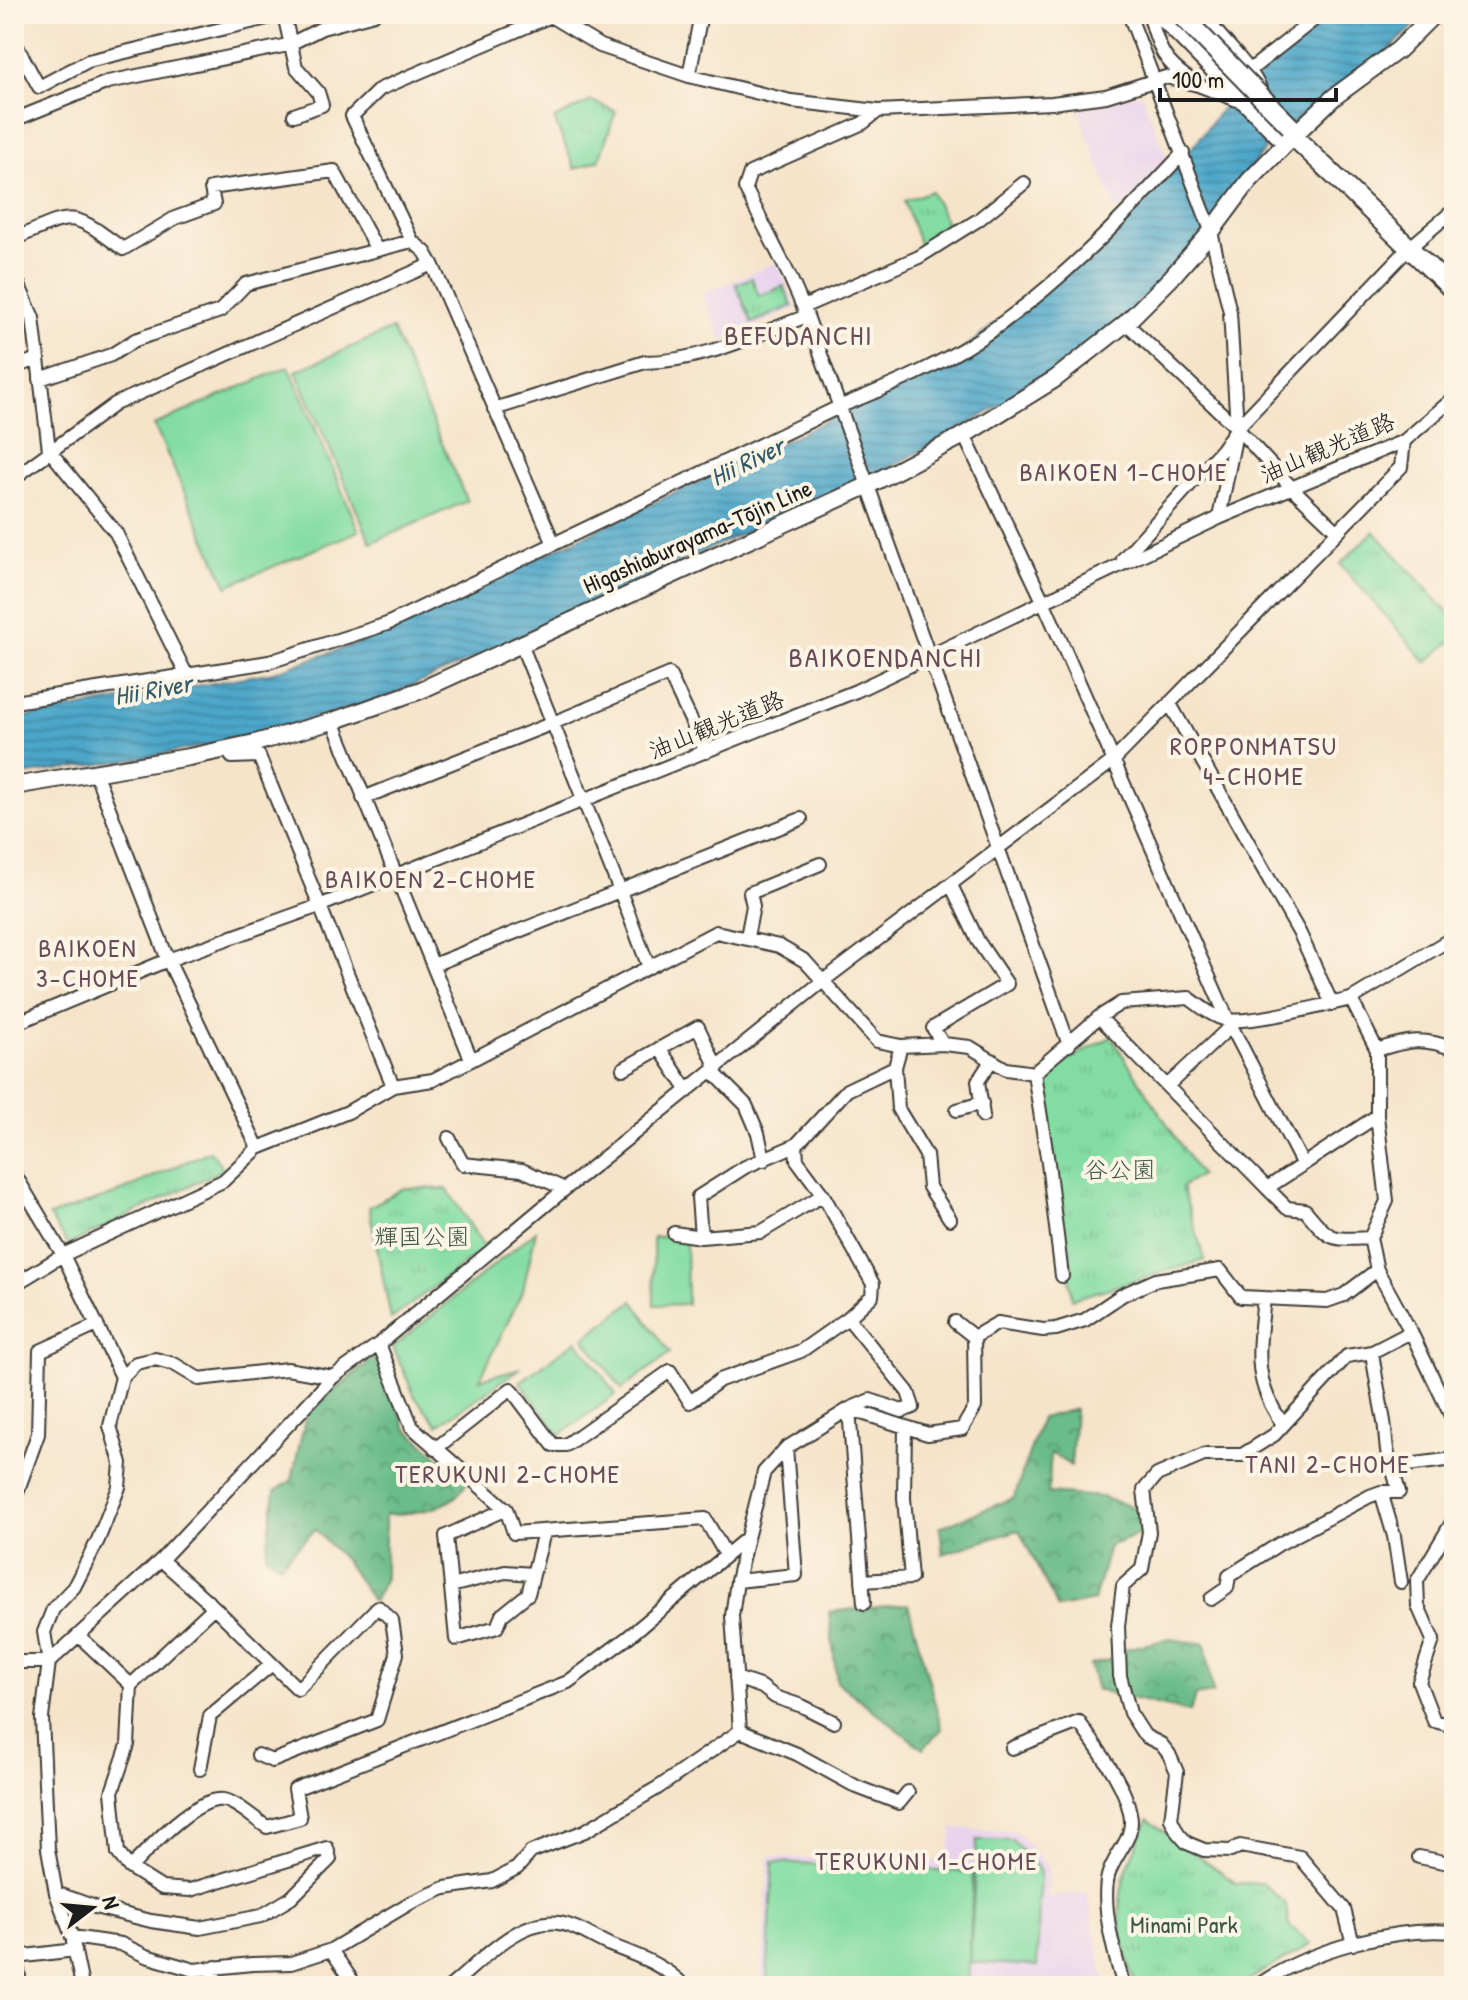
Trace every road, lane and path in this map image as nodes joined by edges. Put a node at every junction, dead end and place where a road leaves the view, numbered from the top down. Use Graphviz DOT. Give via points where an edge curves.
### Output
graph roads {
  1 [pos="284,14"];
  2 [pos="374,14"];
  3 [pos="701,14"];
  4 [pos="1129,14"];
  5 [pos="1149,14"];
  6 [pos="1160,14"];
  7 [pos="1180,14"];
  8 [pos="1203,14"];
  9 [pos="1321,14"];
  10 [pos="1434,14"];
  11 [pos="549,15"];
  12 [pos="14,41"];
  13 [pos="292,43"];
  14 [pos="1252,72"];
  15 [pos="689,76"];
  16 [pos="1154,80"];
  17 [pos="1198,85"];
  18 [pos="1258,103"];
  19 [pos="878,111"];
  20 [pos="294,115"];
  21 [pos="14,120"];
  22 [pos="1288,133"];
  23 [pos="1183,154"];
  24 [pos="1024,183"];
  25 [pos="1454,210"];
  26 [pos="1211,230"];
  27 [pos="14,239"];
  28 [pos="412,241"];
  29 [pos="376,248"];
  30 [pos="1409,248"];
  31 [pos="432,264"];
  32 [pos="14,274"];
  33 [pos="1454,291"];
  34 [pos="805,312"];
  35 [pos="1126,323"];
  36 [pos="38,359"];
  37 [pos="14,367"];
  38 [pos="40,379"];
  39 [pos="1454,398"];
  40 [pos="494,409"];
  41 [pos="842,409"];
  42 [pos="1237,428"];
  43 [pos="964,435"];
  44 [pos="1404,441"];
  45 [pos="49,450"];
  46 [pos="14,478"];
  47 [pos="868,482"];
  48 [pos="1291,487"];
  49 [pos="1219,518"];
  50 [pos="1337,531"];
  51 [pos="554,544"];
  52 [pos="1118,565"];
  53 [pos="1044,603"];
  54 [pos="521,644"];
  55 [pos="930,657"];
  56 [pos="187,676"];
  57 [pos="14,702"];
  58 [pos="1170,704"];
  59 [pos="333,721"];
  60 [pos="553,723"];
  61 [pos="226,749"];
  62 [pos="706,752"];
  63 [pos="1113,761"];
  64 [pos="95,772"];
  65 [pos="14,786"];
  66 [pos="363,798"];
  67 [pos="584,799"];
  68 [pos="801,819"];
  69 [pos="1000,849"];
  70 [pos="820,864"];
  71 [pos="394,874"];
  72 [pos="951,885"];
  73 [pos="620,891"];
  74 [pos="319,906"];
  75 [pos="747,937"];
  76 [pos="1454,937"];
  77 [pos="168,960"];
  78 [pos="433,965"];
  79 [pos="648,965"];
  80 [pos="823,981"];
  81 [pos="1351,999"];
  82 [pos="1332,1004"];
  83 [pos="1099,1017"];
  84 [pos="1229,1023"];
  85 [pos="14,1024"];
  86 [pos="943,1044"];
  87 [pos="1069,1045"];
  88 [pos="901,1046"];
  89 [pos="660,1049"];
  90 [pos="1454,1049"];
  91 [pos="1377,1050"];
  92 [pos="471,1059"];
  93 [pos="992,1060"];
  94 [pos="895,1067"];
  95 [pos="623,1069"];
  96 [pos="715,1070"];
  97 [pos="1034,1073"];
  98 [pos="393,1086"];
  99 [pos="1167,1086"];
  100 [pos="688,1091"];
  101 [pos="957,1110"];
  102 [pos="1377,1116"];
  103 [pos="449,1138"];
  104 [pos="796,1145"];
  105 [pos="258,1148"];
  106 [pos="764,1160"];
  107 [pos="1302,1163"];
  108 [pos="14,1173"];
  109 [pos="1267,1188"];
  110 [pos="565,1189"];
  111 [pos="823,1195"];
  112 [pos="950,1219"];
  113 [pos="674,1233"];
  114 [pos="701,1237"];
  115 [pos="1370,1238"];
  116 [pos="63,1255"];
  117 [pos="1377,1270"];
  118 [pos="1062,1276"];
  119 [pos="14,1285"];
  120 [pos="1264,1298"];
  121 [pos="848,1318"];
  122 [pos="955,1322"];
  123 [pos="97,1325"];
  124 [pos="1411,1332"];
  125 [pos="974,1337"];
  126 [pos="379,1344"];
  127 [pos="1372,1352"];
  128 [pos="122,1377"];
  129 [pos="333,1377"];
  130 [pos="849,1409"];
  131 [pos="1283,1424"];
  132 [pos="905,1427"];
  133 [pos="1454,1431"];
  134 [pos="786,1448"];
  135 [pos="435,1449"];
  136 [pos="1454,1459"];
  137 [pos="1392,1467"];
  138 [pos="1381,1492"];
  139 [pos="14,1501"];
  140 [pos="506,1509"];
  141 [pos="1454,1519"];
  142 [pos="544,1532"];
  143 [pos="747,1538"];
  144 [pos="726,1555"];
  145 [pos="161,1560"];
  146 [pos="533,1574"];
  147 [pos="737,1581"];
  148 [pos="862,1581"];
  149 [pos="1401,1582"];
  150 [pos="451,1586"];
  151 [pos="1211,1599"];
  152 [pos="864,1603"];
  153 [pos="214,1607"];
  154 [pos="79,1636"];
  155 [pos="14,1662"];
  156 [pos="49,1662"];
  157 [pos="272,1664"];
  158 [pos="736,1678"];
  159 [pos="131,1685"];
  160 [pos="834,1722"];
  161 [pos="1454,1726"];
  162 [pos="740,1731"];
  163 [pos="1012,1748"];
  164 [pos="258,1755"];
  165 [pos="200,1769"];
  166 [pos="908,1792"];
  167 [pos="1419,1857"];
  168 [pos="1454,1864"];
  169 [pos="130,1868"];
  170 [pos="56,1893"];
  171 [pos="1454,1932"];
  172 [pos="14,1936"];
  173 [pos="73,1943"];
  174 [pos="1353,1944"];
  175 [pos="331,1950"];
  176 [pos="17,1957"];
  177 [pos="216,1967"];
  178 [pos="20,1986"];
  179 [pos="82,1986"];
  180 [pos="211,1986"];
  181 [pos="356,1986"];
  182 [pos="451,1986"];
  183 [pos="684,1986"];
  184 [pos="1124,1986"];
  185 [pos="1257,1986"];
  1 -- 12 [label="street" via="88,61 39,87"];
  1 -- 13 [label="street"];
  2 -- 13 [label="street" via="322,28"];
  3 -- 15 [label="street"];
  4 -- 16 [label="street"];
  5 -- 17 [label="street" via="1169,65"];
  6 -- 18 [label="highway"];
  7 -- 18 [label="highway, bridge"];
  8 -- 14 [label="street"];
  9 -- 14 [label="street"];
  10 -- 22 [label="main road, Higashiaburayama-Tōjin Line" via="1398,50"];
  11 -- 15 [label="street" via="600,46"];
  11 -- 28 [label="street" via="380,89 352,116"];
  13 -- 20 [label="street" via="296,67 318,92 322,105"];
  13 -- 21 [label="street" via="108,82"];
  14 -- 18 [label="street, bridge"];
  15 -- 19 [label="street" via="791,101"];
  16 -- 17 [label="street" via="1166,77"];
  16 -- 19 [label="street" via="1106,96 1052,103"];
  16 -- 23 [label="street"];
  17 -- 18 [label="street"];
  18 -- 22 [label="highway, bridge"];
  19 -- 34 [label="street" via="863,123 750,173 745,188"];
  22 -- 26 [label="main road, Higashiaburayama-Tōjin Line"];
  22 -- 30 [label="highway"];
  23 -- 26 [label="street"];
  23 -- 41 [label="street" via="1022,309 976,341"];
  24 -- 34 [label="street" via="919,257"];
  25 -- 30 [label="street"];
  26 -- 35 [label="main road, Higashiaburayama-Tōjin Line"];
  26 -- 42 [label="street" via="1230,312"];
  27 -- 29 [label="street" via="63,218 83,219 123,249 175,218 214,204 211,188 334,171"];
  28 -- 29 [label="street"];
  28 -- 31 [label="street"];
  29 -- 38 [label="street" via="246,284 220,311"];
  30 -- 33 [label="highway"];
  30 -- 42 [label="street"];
  31 -- 40 [label="street"];
  31 -- 45 [label="street" via="115,404"];
  32 -- 36 [label="street" via="33,318"];
  34 -- 40 [label="street" via="726,346 670,362 645,362"];
  34 -- 41 [label="street"];
  35 -- 42 [label="street"];
  35 -- 43 [label="main road, Higashiaburayama-Tōjin Line" via="1055,379"];
  36 -- 37 [label="street"];
  36 -- 38 [label="street"];
  38 -- 45 [label="street"];
  39 -- 44 [label="street, 油山観光道路"];
  40 -- 51 [label="street"];
  41 -- 47 [label="street"];
  41 -- 51 [label="street"];
  42 -- 48 [label="street"];
  42 -- 49 [label="street"];
  42 -- 52 [label="street"];
  43 -- 47 [label="main road, Higashiaburayama-Tōjin Line"];
  43 -- 53 [label="street"];
  44 -- 48 [label="street, 油山観光道路"];
  44 -- 50 [label="street" via="1401,467"];
  45 -- 46 [label="street"];
  45 -- 56 [label="street" via="116,533"];
  47 -- 54 [label="main road, Higashiaburayama-Tōjin Line"];
  47 -- 55 [label="street"];
  48 -- 49 [label="street, 油山観光道路"];
  48 -- 50 [label="street"];
  49 -- 52 [label="street, 油山観光道路"];
  50 -- 58 [label="street"];
  51 -- 56 [label="street" via="387,624 269,662"];
  52 -- 53 [label="street, 油山観光道路"];
  53 -- 55 [label="street, 油山観光道路"];
  53 -- 63 [label="street"];
  54 -- 59 [label="main road, Higashiaburayama-Tōjin Line" via="421,690"];
  54 -- 60 [label="street"];
  55 -- 62 [label="street, 油山観光道路"];
  55 -- 69 [label="street"];
  56 -- 57 [label="street"];
  58 -- 63 [label="street"];
  58 -- 82 [label="street" via="1300,934"];
  59 -- 61 [label="main road, Higashiaburayama-Tōjin Line"];
  59 -- 66 [label="street"];
  60 -- 62 [label="street" via="669,674"];
  60 -- 66 [label="street"];
  60 -- 67 [label="street"];
  61 -- 64 [label="main road, Higashiaburayama-Tōjin Line"];
  61 -- 74 [label="street" via="232,757 259,756"];
  62 -- 67 [label="street, 油山観光道路"];
  63 -- 69 [label="street"];
  63 -- 84 [label="street"];
  64 -- 65 [label="main road, Higashiaburayama-Tōjin Line"];
  64 -- 77 [label="street"];
  66 -- 71 [label="street"];
  67 -- 71 [label="street, 油山観光道路"];
  67 -- 73 [label="street"];
  68 -- 73 [label="street"];
  69 -- 72 [label="street"];
  69 -- 87 [label="street"];
  70 -- 75 [label="street" via="750,893"];
  71 -- 74 [label="street, 油山観光道路"];
  71 -- 78 [label="street"];
  72 -- 80 [label="street"];
  72 -- 86 [label="street" via="978,941 1007,984 933,1028"];
  73 -- 78 [label="street"];
  73 -- 79 [label="street"];
  74 -- 77 [label="street, 油山観光道路"];
  74 -- 98 [label="street"];
  75 -- 79 [label="street" via="716,932"];
  75 -- 80 [label="street" via="805,961"];
  76 -- 81 [label="street"];
  77 -- 85 [label="street, 油山観光道路"];
  77 -- 105 [label="street"];
  78 -- 92 [label="street"];
  79 -- 92 [label="street"];
  80 -- 88 [label="street" via="877,1041"];
  80 -- 96 [label="street"];
  81 -- 82 [label="street"];
  81 -- 91 [label="street"];
  82 -- 84 [label="street"];
  83 -- 84 [label="street" via="1121,1003 1189,998"];
  83 -- 87 [label="street"];
  83 -- 99 [label="street"];
  84 -- 99 [label="street"];
  84 -- 107 [label="street"];
  86 -- 88 [label="street"];
  86 -- 93 [label="street" via="970,1047"];
  87 -- 97 [label="street"];
  88 -- 94 [label="street"];
  89 -- 95 [label="street"];
  89 -- 96 [label="street" via="698,1027"];
  89 -- 100 [label="street"];
  90 -- 91 [label="street" via="1435,1041 1407,1040"];
  91 -- 102 [label="street"];
  92 -- 98 [label="street" via="433,1080"];
  93 -- 97 [label="street" via="1006,1069"];
  93 -- 101 [label="street" via="978,1081 982,1110"];
  94 -- 104 [label="street" via="847,1090"];
  94 -- 112 [label="street" via="898,1109 926,1155 929,1187"];
  96 -- 100 [label="street"];
  96 -- 106 [label="street" via="746,1105"];
  97 -- 118 [label="street"];
  98 -- 105 [label="street" via="348,1112"];
  99 -- 109 [label="street"];
  100 -- 110 [label="street"];
  102 -- 107 [label="street"];
  102 -- 115 [label="street" via="1387,1201"];
  103 -- 110 [label="street" via="463,1164 522,1170"];
  104 -- 106 [label="street"];
  104 -- 111 [label="street" via="797,1160"];
  105 -- 116 [label="street" via="223,1181"];
  106 -- 114 [label="street" via="698,1197"];
  107 -- 109 [label="street"];
  108 -- 116 [label="street"];
  109 -- 115 [label="street" via="1287,1208 1305,1210 1326,1235"];
  110 -- 126 [label="street"];
  111 -- 114 [label="street" via="761,1232"];
  111 -- 121 [label="street" via="873,1284 872,1296"];
  113 -- 114 [label="street"];
  115 -- 117 [label="street"];
  116 -- 119 [label="street"];
  116 -- 123 [label="street"];
  117 -- 120 [label="street" via="1327,1301"];
  117 -- 124 [label="street"];
  120 -- 125 [label="street" via="1241,1297 1220,1270 1156,1280 1085,1320 1056,1329 998,1323"];
  120 -- 131 [label="street" via="1260,1372 1267,1402"];
  121 -- 130 [label="street" via="908,1392 913,1407 902,1411 870,1400"];
  121 -- 135 [label="street" via="801,1351 720,1380 690,1402 670,1371 566,1445 553,1445 511,1389"];
  122 -- 125 [label="street"];
  123 -- 128 [label="street"];
  123 -- 139 [label="street" via="40,1351 38,1434"];
  124 -- 127 [label="street"];
  124 -- 133 [label="street"];
  125 -- 132 [label="street" via="975,1407 962,1429 928,1434"];
  126 -- 129 [label="street"];
  126 -- 135 [label="street" via="412,1427"];
  127 -- 131 [label="street" via="1347,1356"];
  127 -- 137 [label="street"];
  128 -- 129 [label="street" via="136,1363 155,1359 199,1379 287,1369"];
  128 -- 156 [label="street" via="110,1426 121,1463 119,1487 74,1587 53,1609 44,1632"];
  129 -- 145 [label="street"];
  130 -- 132 [label="street"];
  130 -- 134 [label="street"];
  130 -- 148 [label="street"];
  131 -- 174 [label="street" via="1242,1455 1204,1455 1157,1475 1144,1490 1149,1532 1142,1569 1123,1586 1120,1676 1130,1713 1145,1736 1169,1754 1177,1772 1171,1819 1178,1833 1204,1850 1240,1846 1300,1857 1344,1909"];
  132 -- 148 [label="street" via="911,1578"];
  134 -- 143 [label="street" via="764,1472"];
  134 -- 147 [label="street" via="796,1575"];
  135 -- 140 [label="street"];
  136 -- 137 [label="street"];
  137 -- 138 [label="street" via="1399,1492"];
  138 -- 149 [label="street"];
  138 -- 151 [label="street" via="1279,1544 1229,1576 1227,1588"];
  140 -- 142 [label="street" via="514,1533"];
  140 -- 150 [label="street" via="446,1536"];
  141 -- 161 [label="street" via="1417,1581 1418,1606 1433,1640 1419,1682 1434,1721"];
  142 -- 144 [label="street" via="705,1519"];
  142 -- 146 [label="street"];
  143 -- 144 [label="street"];
  143 -- 147 [label="street"];
  144 -- 169 [label="street" via="568,1682 295,1789 300,1818 267,1827 226,1800 209,1800 161,1836"];
  145 -- 153 [label="street"];
  145 -- 154 [label="street"];
  146 -- 150 [label="street" via="505,1572"];
  146 -- 150 [label="street" via="528,1594 502,1615 497,1627 456,1639"];
  147 -- 158 [label="street" via="732,1616"];
  148 -- 152 [label="street"];
  153 -- 157 [label="street"];
  153 -- 159 [label="street"];
  154 -- 156 [label="street"];
  154 -- 159 [label="street"];
  155 -- 156 [label="street"];
  156 -- 170 [label="street" via="42,1718 48,1849"];
  157 -- 164 [label="street" via="298,1689 378,1607 392,1620 397,1654 377,1720 272,1761"];
  157 -- 165 [label="street" via="210,1716"];
  158 -- 160 [label="street"];
  158 -- 162 [label="street"];
  159 -- 169 [label="street" via="128,1745 112,1792 118,1853"];
  162 -- 166 [label="street" via="899,1803"];
  162 -- 175 [label="street" via="585,1831 531,1852 517,1868 492,1881 445,1888 410,1903"];
  163 -- 184 [label="street" via="1079,1722 1125,1795 1129,1837 1108,1876 1108,1923"];
  167 -- 168 [label="street"];
  169 -- 170 [label="street" via="162,1888 190,1890 327,1848 330,1859 291,1898 261,1916 200,1928 151,1921"];
  170 -- 173 [label="street"];
  171 -- 174 [label="street" via="1400,1932"];
  172 -- 176 [label="street"];
  173 -- 176 [label="street"];
  173 -- 177 [label="street" via="121,1944 194,1970"];
  173 -- 179 [label="street"];
  174 -- 185 [label="street"];
  175 -- 177 [label="street" via="291,1963"];
  175 -- 181 [label="street"];
  176 -- 178 [label="street"];
  177 -- 180 [label="street"];
  182 -- 183 [label="street" via="514,1935 558,1923 648,1961"];
}
